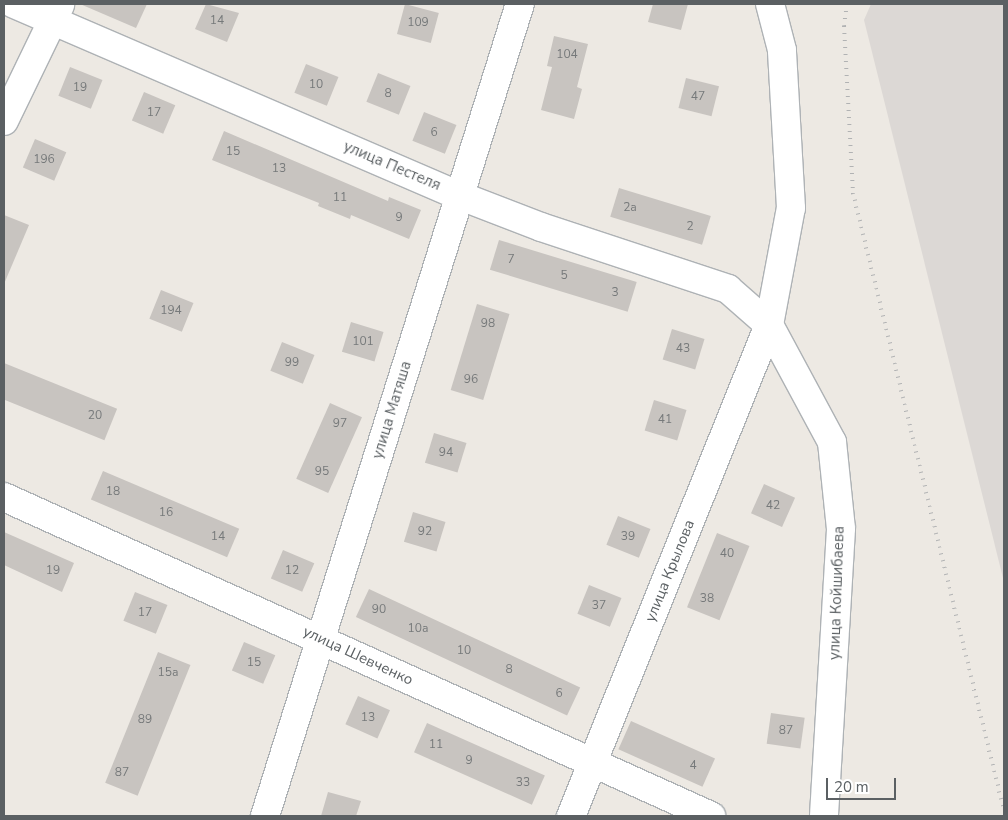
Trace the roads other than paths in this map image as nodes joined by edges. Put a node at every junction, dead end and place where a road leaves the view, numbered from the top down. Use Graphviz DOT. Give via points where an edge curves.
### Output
graph roads {
  1 [pos="14,4"];
  2 [pos="520,4"];
  3 [pos="770,4"];
  4 [pos="56,12"];
  5 [pos="4,121"];
  6 [pos="458,195"];
  7 [pos="769,325"];
  8 [pos="4,497"];
  9 [pos="321,638"];
  10 [pos="593,764"];
  11 [pos="265,816"];
  12 [pos="571,816"];
  13 [pos="711,816"];
  14 [pos="824,816"];
  1 -- 4 [label="street, улица Пестеля"];
  2 -- 6 [label="street, улица Матяша"];
  3 -- 7 [label="street, улица Крылова" via="782,50 791,208"];
  4 -- 5 [label="street"];
  4 -- 6 [label="street, улица Пестеля"];
  6 -- 7 [label="street, улица Пестеля" via="541,227 728,289"];
  6 -- 9 [label="street, улица Матяша"];
  7 -- 10 [label="street, улица Крылова"];
  7 -- 14 [label="street, улица Койшибаева" via="832,442 841,529"];
  8 -- 9 [label="street, улица Шевченко"];
  9 -- 10 [label="street, улица Шевченко"];
  9 -- 11 [label="street, улица Матяша"];
  10 -- 12 [label="street, улица Крылова"];
  10 -- 13 [label="street, улица Шевченко"];
}
